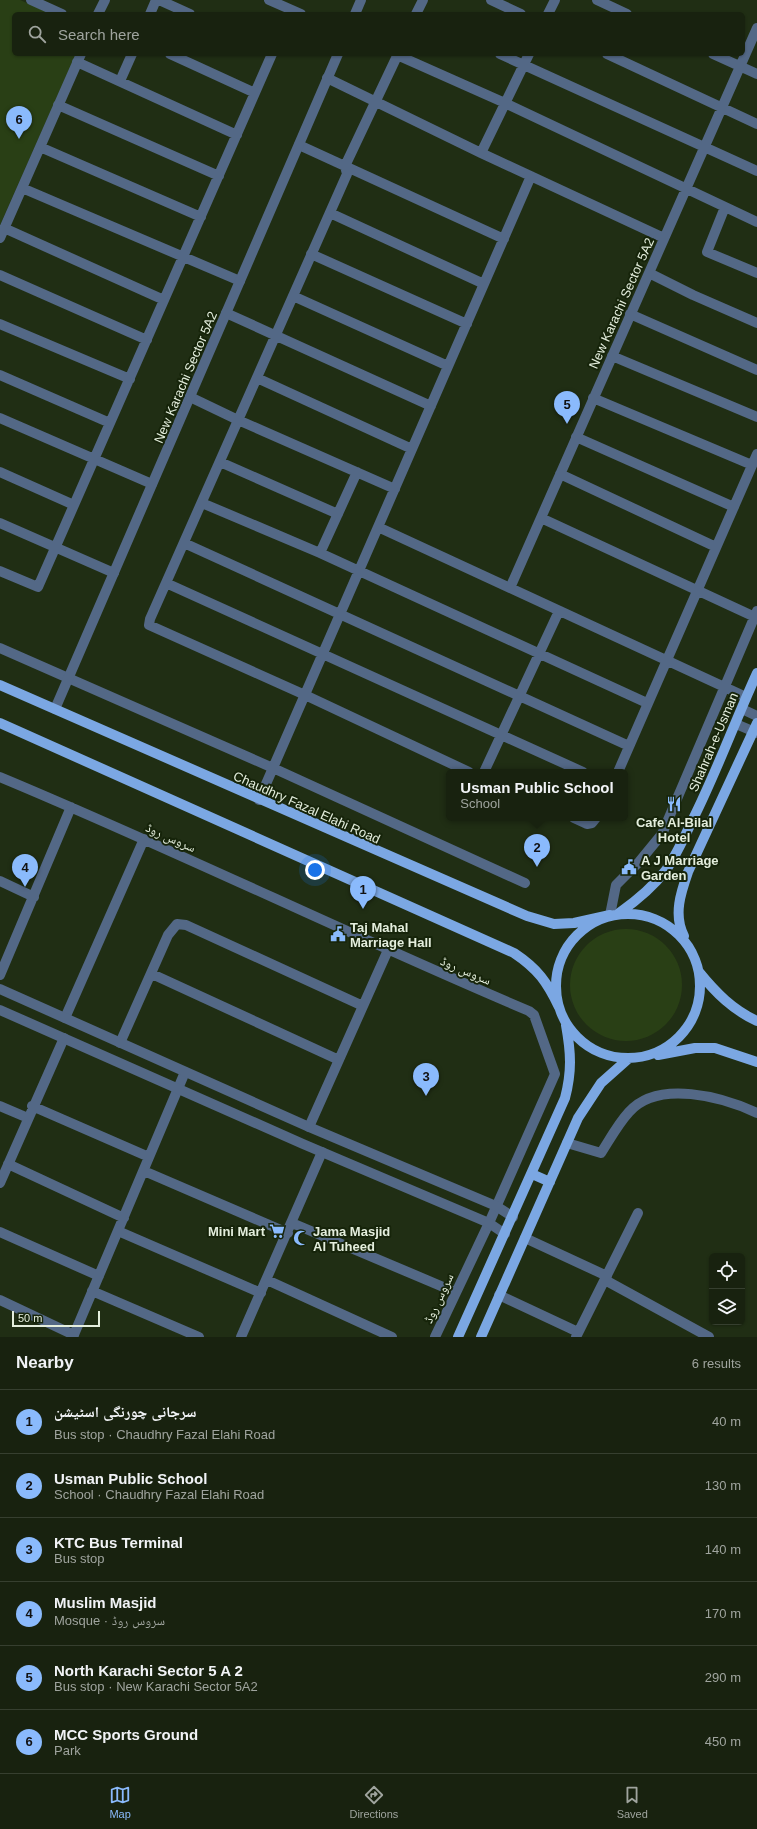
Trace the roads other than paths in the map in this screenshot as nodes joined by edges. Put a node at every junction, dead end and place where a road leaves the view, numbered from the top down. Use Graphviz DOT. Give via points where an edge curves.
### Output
graph roads {
  1 [pos="32,0"];
  2 [pos="104,0"];
  3 [pos="156,0"];
  4 [pos="159,0"];
  5 [pos="269,0"];
  6 [pos="296,0"];
  7 [pos="361,0"];
  8 [pos="423,0"];
  9 [pos="491,0"];
  10 [pos="555,0"];
  11 [pos="597,0"];
  12 [pos="58,12"];
  13 [pos="99,12"];
  14 [pos="151,12"];
  15 [pos="186,12"];
  16 [pos="292,12"];
  17 [pos="294,12"];
  18 [pos="356,12"];
  19 [pos="417,12"];
  20 [pos="517,12"];
  21 [pos="549,12"];
  22 [pos="623,12"];
  23 [pos="757,28"];
  24 [pos="745,53"];
  25 [pos="131,56"];
  26 [pos="174,56"];
  27 [pos="271,56"];
  28 [pos="337,56"];
  29 [pos="397,56"];
  30 [pos="399,56"];
  31 [pos="505,56"];
  32 [pos="528,56"];
  33 [pos="611,56"];
  34 [pos="717,56"];
  35 [pos="744,56"];
  36 [pos="79,58"];
  37 [pos="524,64"];
  38 [pos="739,66"];
  39 [pos="757,74"];
  40 [pos="327,78"];
  41 [pos="120,81"];
  42 [pos="255,92"];
  43 [pos="376,101"];
  44 [pos="505,103"];
  45 [pos="58,106"];
  46 [pos="721,107"];
  47 [pos="757,124"];
  48 [pos="237,135"];
  49 [pos="299,145"];
  50 [pos="40,147"];
  51 [pos="704,147"];
  52 [pos="481,154"];
  53 [pos="346,166"];
  54 [pos="757,171"];
  55 [pos="218,176"];
  56 [pos="531,176"];
  57 [pos="22,188"];
  58 [pos="685,189"];
  59 [pos="725,208"];
  60 [pos="330,213"];
  61 [pos="201,217"];
  62 [pos="757,222"];
  63 [pos="4,228"];
  64 [pos="0,238"];
  65 [pos="664,238"];
  66 [pos="504,239"];
  67 [pos="311,254"];
  68 [pos="184,255"];
  69 [pos="649,273"];
  70 [pos="757,273"];
  71 [pos="0,275"];
  72 [pos="240,281"];
  73 [pos="484,284"];
  74 [pos="293,296"];
  75 [pos="164,300"];
  76 [pos="226,313"];
  77 [pos="630,314"];
  78 [pos="757,322"];
  79 [pos="0,324"];
  80 [pos="467,324"];
  81 [pos="276,336"];
  82 [pos="147,340"];
  83 [pos="612,356"];
  84 [pos="448,366"];
  85 [pos="757,370"];
  86 [pos="0,375"];
  87 [pos="257,378"];
  88 [pos="130,379"];
  89 [pos="190,397"];
  90 [pos="593,398"];
  91 [pos="431,406"];
  92 [pos="0,418"];
  93 [pos="757,418"];
  94 [pos="238,420"];
  95 [pos="110,423"];
  96 [pos="576,437"];
  97 [pos="412,449"];
  98 [pos="757,454"];
  99 [pos="95,459"];
  100 [pos="220,462"];
  101 [pos="752,465"];
  102 [pos="0,472"];
  103 [pos="357,472"];
  104 [pos="560,474"];
  105 [pos="152,484"];
  106 [pos="394,489"];
  107 [pos="202,503"];
  108 [pos="74,505"];
  109 [pos="734,507"];
  110 [pos="338,514"];
  111 [pos="541,518"];
  112 [pos="0,523"];
  113 [pos="378,527"];
  114 [pos="184,543"];
  115 [pos="56,547"];
  116 [pos="716,547"];
  117 [pos="320,553"];
  118 [pos="0,571"];
  119 [pos="358,571"];
  120 [pos="114,573"];
  121 [pos="166,583"];
  122 [pos="510,588"];
  123 [pos="697,591"];
  124 [pos="559,611"];
  125 [pos="340,613"];
  126 [pos="756,615"];
  127 [pos="0,648"];
  128 [pos="539,653"];
  129 [pos="322,654"];
  130 [pos="666,661"];
  131 [pos="757,673"];
  132 [pos="69,678"];
  133 [pos="0,685"];
  134 [pos="724,687"];
  135 [pos="519,694"];
  136 [pos="305,695"];
  137 [pos="746,697"];
  138 [pos="647,703"];
  139 [pos="55,709"];
  140 [pos="742,709"];
  141 [pos="757,716"];
  142 [pos="0,723"];
  143 [pos="736,724"];
  144 [pos="756,730"];
  145 [pos="500,736"];
  146 [pos="629,746"];
  147 [pos="273,768"];
  148 [pos="463,769"];
  149 [pos="485,769"];
  150 [pos="576,769"];
  151 [pos="619,769"];
  152 [pos="0,777"];
  153 [pos="259,800"];
  154 [pos="71,807"];
  155 [pos="580,821"];
  156 [pos="594,821"];
  157 [pos="144,840"];
  158 [pos="0,881"];
  159 [pos="525,883"];
  160 [pos="34,897"];
  161 [pos="614,914"];
  162 [pos="690,947"];
  163 [pos="388,950"];
  164 [pos="700,972"];
  165 [pos="152,974"];
  166 [pos="0,975"];
  167 [pos="0,989"];
  168 [pos="364,1006"];
  169 [pos="558,1007"];
  170 [pos="0,1010"];
  171 [pos="64,1018"];
  172 [pos="757,1022"];
  173 [pos="566,1023"];
  174 [pos="64,1038"];
  175 [pos="120,1043"];
  176 [pos="645,1056"];
  177 [pos="628,1058"];
  178 [pos="339,1060"];
  179 [pos="757,1062"];
  180 [pos="185,1072"];
  181 [pos="178,1089"];
  182 [pos="0,1106"];
  183 [pos="32,1106"];
  184 [pos="757,1113"];
  185 [pos="28,1118"];
  186 [pos="309,1127"];
  187 [pos="567,1143"];
  188 [pos="322,1152"];
  189 [pos="149,1158"];
  190 [pos="8,1164"];
  191 [pos="144,1171"];
  192 [pos="532,1174"];
  193 [pos="1,1179"];
  194 [pos="550,1182"];
  195 [pos="496,1206"];
  196 [pos="638,1214"];
  197 [pos="513,1217"];
  198 [pos="124,1218"];
  199 [pos="292,1223"];
  200 [pos="489,1223"];
  201 [pos="118,1230"];
  202 [pos="0,1232"];
  203 [pos="288,1233"];
  204 [pos="505,1234"];
  205 [pos="524,1238"];
  206 [pos="99,1276"];
  207 [pos="606,1278"];
  208 [pos="267,1280"];
  209 [pos="92,1291"];
  210 [pos="455,1292"];
  211 [pos="261,1293"];
  212 [pos="499,1295"];
  213 [pos="0,1300"];
  214 [pos="73,1336"];
  215 [pos="577,1336"];
  216 [pos="199,1337"];
  217 [pos="241,1337"];
  218 [pos="392,1337"];
  219 [pos="434,1337"];
  220 [pos="458,1337"];
  221 [pos="481,1337"];
  222 [pos="709,1337"];
  1 -- 12 [label="street"];
  2 -- 13 [label="street"];
  3 -- 14 [label="street"];
  4 -- 15 [label="street"];
  5 -- 16 [label="street"];
  6 -- 17 [label="street"];
  7 -- 18 [label="street"];
  8 -- 19 [label="street"];
  9 -- 20 [label="street"];
  10 -- 21 [label="street"];
  11 -- 22 [label="street"];
  23 -- 24 [label="street, New Karachi Sector 5A2"];
  25 -- 41 [label="street"];
  26 -- 42 [label="street"];
  27 -- 42 [label="street"];
  28 -- 40 [label="street, New Karachi Sector 5A2"];
  29 -- 43 [label="street"];
  30 -- 44 [label="street"];
  31 -- 37 [label="street"];
  32 -- 37 [label="street"];
  33 -- 46 [label="street"];
  34 -- 38 [label="street"];
  35 -- 38 [label="street, New Karachi Sector 5A2"];
  36 -- 41 [label="street"];
  36 -- 45 [label="street"];
  37 -- 44 [label="street"];
  37 -- 51 [label="street"];
  38 -- 39 [label="street"];
  38 -- 46 [label="street, New Karachi Sector 5A2"];
  40 -- 43 [label="street"];
  40 -- 49 [label="street, New Karachi Sector 5A2"];
  41 -- 48 [label="street"];
  42 -- 48 [label="street"];
  43 -- 52 [label="street"];
  43 -- 53 [label="street"];
  44 -- 52 [label="street"];
  44 -- 58 [label="street"];
  45 -- 50 [label="street"];
  45 -- 55 [label="street"];
  46 -- 47 [label="street"];
  46 -- 51 [label="street, New Karachi Sector 5A2"];
  48 -- 55 [label="street"];
  49 -- 53 [label="street"];
  49 -- 72 [label="street, New Karachi Sector 5A2"];
  50 -- 57 [label="street"];
  50 -- 61 [label="street"];
  51 -- 54 [label="street"];
  51 -- 58 [label="street, New Karachi Sector 5A2"];
  52 -- 56 [label="street"];
  53 -- 60 [label="street" via="347,174"];
  53 -- 66 [label="street"];
  55 -- 61 [label="street"];
  56 -- 65 [label="street"];
  56 -- 66 [label="street"];
  57 -- 63 [label="street"];
  57 -- 68 [label="street"];
  58 -- 59 [label="street"];
  58 -- 65 [label="street, New Karachi Sector 5A2"];
  59 -- 62 [label="street"];
  59 -- 70 [label="street" via="707,252"];
  60 -- 67 [label="street"];
  60 -- 73 [label="street"];
  61 -- 68 [label="street"];
  63 -- 64 [label="street"];
  63 -- 75 [label="street"];
  65 -- 69 [label="street, New Karachi Sector 5A2"];
  66 -- 73 [label="street"];
  67 -- 74 [label="street"];
  67 -- 80 [label="street"];
  68 -- 72 [label="street"];
  68 -- 75 [label="street"];
  69 -- 77 [label="street, New Karachi Sector 5A2"];
  69 -- 78 [label="street"];
  71 -- 82 [label="street"];
  72 -- 76 [label="street, New Karachi Sector 5A2"];
  73 -- 80 [label="street"];
  74 -- 81 [label="street"];
  74 -- 84 [label="street"];
  75 -- 82 [label="street"];
  76 -- 81 [label="street"];
  76 -- 89 [label="street, New Karachi Sector 5A2"];
  77 -- 83 [label="street, New Karachi Sector 5A2"];
  77 -- 85 [label="street"];
  79 -- 88 [label="street"];
  80 -- 84 [label="street"];
  81 -- 87 [label="street"];
  81 -- 91 [label="street"];
  82 -- 88 [label="street"];
  83 -- 90 [label="street, New Karachi Sector 5A2"];
  83 -- 93 [label="street"];
  84 -- 91 [label="street"];
  86 -- 95 [label="street"];
  87 -- 94 [label="street"];
  87 -- 97 [label="street"];
  88 -- 95 [label="street"];
  89 -- 94 [label="street"];
  89 -- 105 [label="street, New Karachi Sector 5A2"];
  90 -- 96 [label="street, New Karachi Sector 5A2"];
  90 -- 101 [label="street"];
  91 -- 97 [label="street"];
  92 -- 99 [label="street"];
  94 -- 100 [label="street"];
  94 -- 103 [label="street"];
  95 -- 99 [label="street"];
  96 -- 104 [label="street, New Karachi Sector 5A2"];
  96 -- 109 [label="street"];
  97 -- 106 [label="street"];
  98 -- 101 [label="street"];
  99 -- 105 [label="street"];
  99 -- 108 [label="street"];
  100 -- 107 [label="street"];
  100 -- 110 [label="street"];
  101 -- 109 [label="street"];
  102 -- 108 [label="street"];
  103 -- 106 [label="street"];
  103 -- 110 [label="street"];
  104 -- 111 [label="street, New Karachi Sector 5A2"];
  104 -- 116 [label="street"];
  105 -- 120 [label="street, New Karachi Sector 5A2"];
  106 -- 113 [label="street"];
  107 -- 114 [label="street"];
  107 -- 117 [label="street"];
  108 -- 115 [label="street"];
  109 -- 116 [label="street"];
  110 -- 117 [label="street"];
  111 -- 122 [label="street, New Karachi Sector 5A2"];
  111 -- 123 [label="street"];
  112 -- 115 [label="street"];
  113 -- 119 [label="street"];
  113 -- 122 [label="street"];
  114 -- 121 [label="street"];
  114 -- 125 [label="street"];
  115 -- 118 [label="street" via="38,587"];
  115 -- 120 [label="street"];
  116 -- 123 [label="street"];
  117 -- 119 [label="street"];
  119 -- 125 [label="street"];
  119 -- 128 [label="street"];
  120 -- 132 [label="street, New Karachi Sector 5A2"];
  121 -- 129 [label="street"];
  121 -- 136 [label="street" via="149,625"];
  122 -- 124 [label="street"];
  123 -- 126 [label="street"];
  123 -- 130 [label="street"];
  124 -- 128 [label="street"];
  124 -- 130 [label="street"];
  125 -- 129 [label="street"];
  125 -- 135 [label="street"];
  126 -- 134 [label="street"];
  127 -- 132 [label="street"];
  128 -- 135 [label="street"];
  128 -- 138 [label="street"];
  129 -- 136 [label="street"];
  129 -- 145 [label="street"];
  130 -- 134 [label="street"];
  130 -- 138 [label="street"];
  131 -- 137 [label="main road, Shahrah-e-Usman"];
  132 -- 139 [label="street, New Karachi Sector 5A2"];
  132 -- 147 [label="street"];
  133 -- 139 [label="main road, Chaudhry Fazal Elahi Road"];
  134 -- 137 [label="street"];
  134 -- 161 [label="street" via="662,834 616,885"];
  135 -- 145 [label="street"];
  135 -- 146 [label="street"];
  136 -- 147 [label="street"];
  136 -- 148 [label="street"];
  137 -- 140 [label="main road, Shahrah-e-Usman"];
  138 -- 146 [label="street"];
  139 -- 153 [label="main road, Chaudhry Fazal Elahi Road"];
  140 -- 141 [label="street"];
  140 -- 143 [label="main road, Shahrah-e-Usman"];
  142 -- 169 [label="main road" via="514,953 543,977"];
  143 -- 144 [label="street"];
  143 -- 161 [label="main road, Shahrah-e-Usman" via="700,805 666,870 635,901"];
  144 -- 162 [label="main road" via="688,872 682,890 678,910 680,927"];
  145 -- 149 [label="street"];
  145 -- 150 [label="street"];
  146 -- 151 [label="street"];
  147 -- 153 [label="street"];
  147 -- 159 [label="street"];
  152 -- 154 [label="street, سروس روڈ"];
  153 -- 161 [label="main road, Chaudhry Fazal Elahi Road" via="527,916 554,924 574,923"];
  154 -- 157 [label="street, سروس روڈ"];
  154 -- 160 [label="street"];
  155 -- 156 [label="street" via="587,824"];
  157 -- 163 [label="street, سروس روڈ"];
  157 -- 171 [label="street"];
  158 -- 160 [label="street"];
  160 -- 166 [label="street"];
  161 -- 162 [label="main road" via="640,914 659,920 676,931"];
  161 -- 169 [label="main road" via="592,923 576,935 565,950 558,968 555,988"];
  162 -- 164 [label="main road"];
  163 -- 168 [label="street"];
  163 -- 195 [label="street, سروس روڈ" via="528,1010 537,1020 555,1074"];
  164 -- 172 [label="main road" via="720,997"];
  164 -- 176 [label="main road" via="700,996 689,1025 668,1046"];
  165 -- 168 [label="street" via="168,935 177,924 186,925"];
  165 -- 175 [label="street"];
  165 -- 178 [label="street"];
  167 -- 171 [label="street"];
  168 -- 178 [label="street"];
  169 -- 173 [label="main road"];
  170 -- 174 [label="street"];
  171 -- 175 [label="street"];
  173 -- 177 [label="main road" via="577,1038 592,1049 610,1056"];
  173 -- 192 [label="main road" via="571,1062 570,1078 565,1098"];
  174 -- 181 [label="street"];
  174 -- 183 [label="street"];
  175 -- 180 [label="street"];
  176 -- 177 [label="main road"];
  176 -- 179 [label="main road" via="695,1048 715,1048"];
  177 -- 187 [label="main road" via="601,1082 589,1099"];
  178 -- 186 [label="street"];
  180 -- 181 [label="street"];
  180 -- 186 [label="street"];
  181 -- 188 [label="street"];
  181 -- 189 [label="street"];
  182 -- 185 [label="street"];
  183 -- 185 [label="street"];
  183 -- 189 [label="street"];
  184 -- 187 [label="street" via="742,1106 698,1094 660,1094 643,1101 629,1111 601,1153"];
  185 -- 190 [label="street"];
  186 -- 195 [label="street"];
  187 -- 194 [label="main road"];
  188 -- 199 [label="street"];
  188 -- 200 [label="street"];
  189 -- 191 [label="street"];
  190 -- 193 [label="street"];
  190 -- 198 [label="street"];
  191 -- 198 [label="street"];
  191 -- 203 [label="street"];
  192 -- 194 [label="main road"];
  192 -- 197 [label="main road"];
  194 -- 205 [label="main road"];
  195 -- 197 [label="street"];
  195 -- 200 [label="street, سروس روڈ"];
  196 -- 207 [label="street"];
  197 -- 204 [label="main road"];
  198 -- 201 [label="street"];
  199 -- 203 [label="street"];
  199 -- 210 [label="street"];
  200 -- 204 [label="street"];
  200 -- 210 [label="street, سروس روڈ"];
  201 -- 206 [label="street"];
  201 -- 211 [label="street"];
  202 -- 206 [label="street"];
  203 -- 208 [label="street"];
  204 -- 220 [label="main road"];
  205 -- 207 [label="street"];
  205 -- 212 [label="main road"];
  206 -- 209 [label="street"];
  207 -- 215 [label="street"];
  207 -- 222 [label="street"];
  208 -- 211 [label="street"];
  208 -- 218 [label="street"];
  209 -- 214 [label="street"];
  209 -- 216 [label="street"];
  210 -- 219 [label="street, سروس روڈ"];
  211 -- 217 [label="street"];
  212 -- 215 [label="street"];
  212 -- 221 [label="main road"];
  213 -- 214 [label="street"];
}
